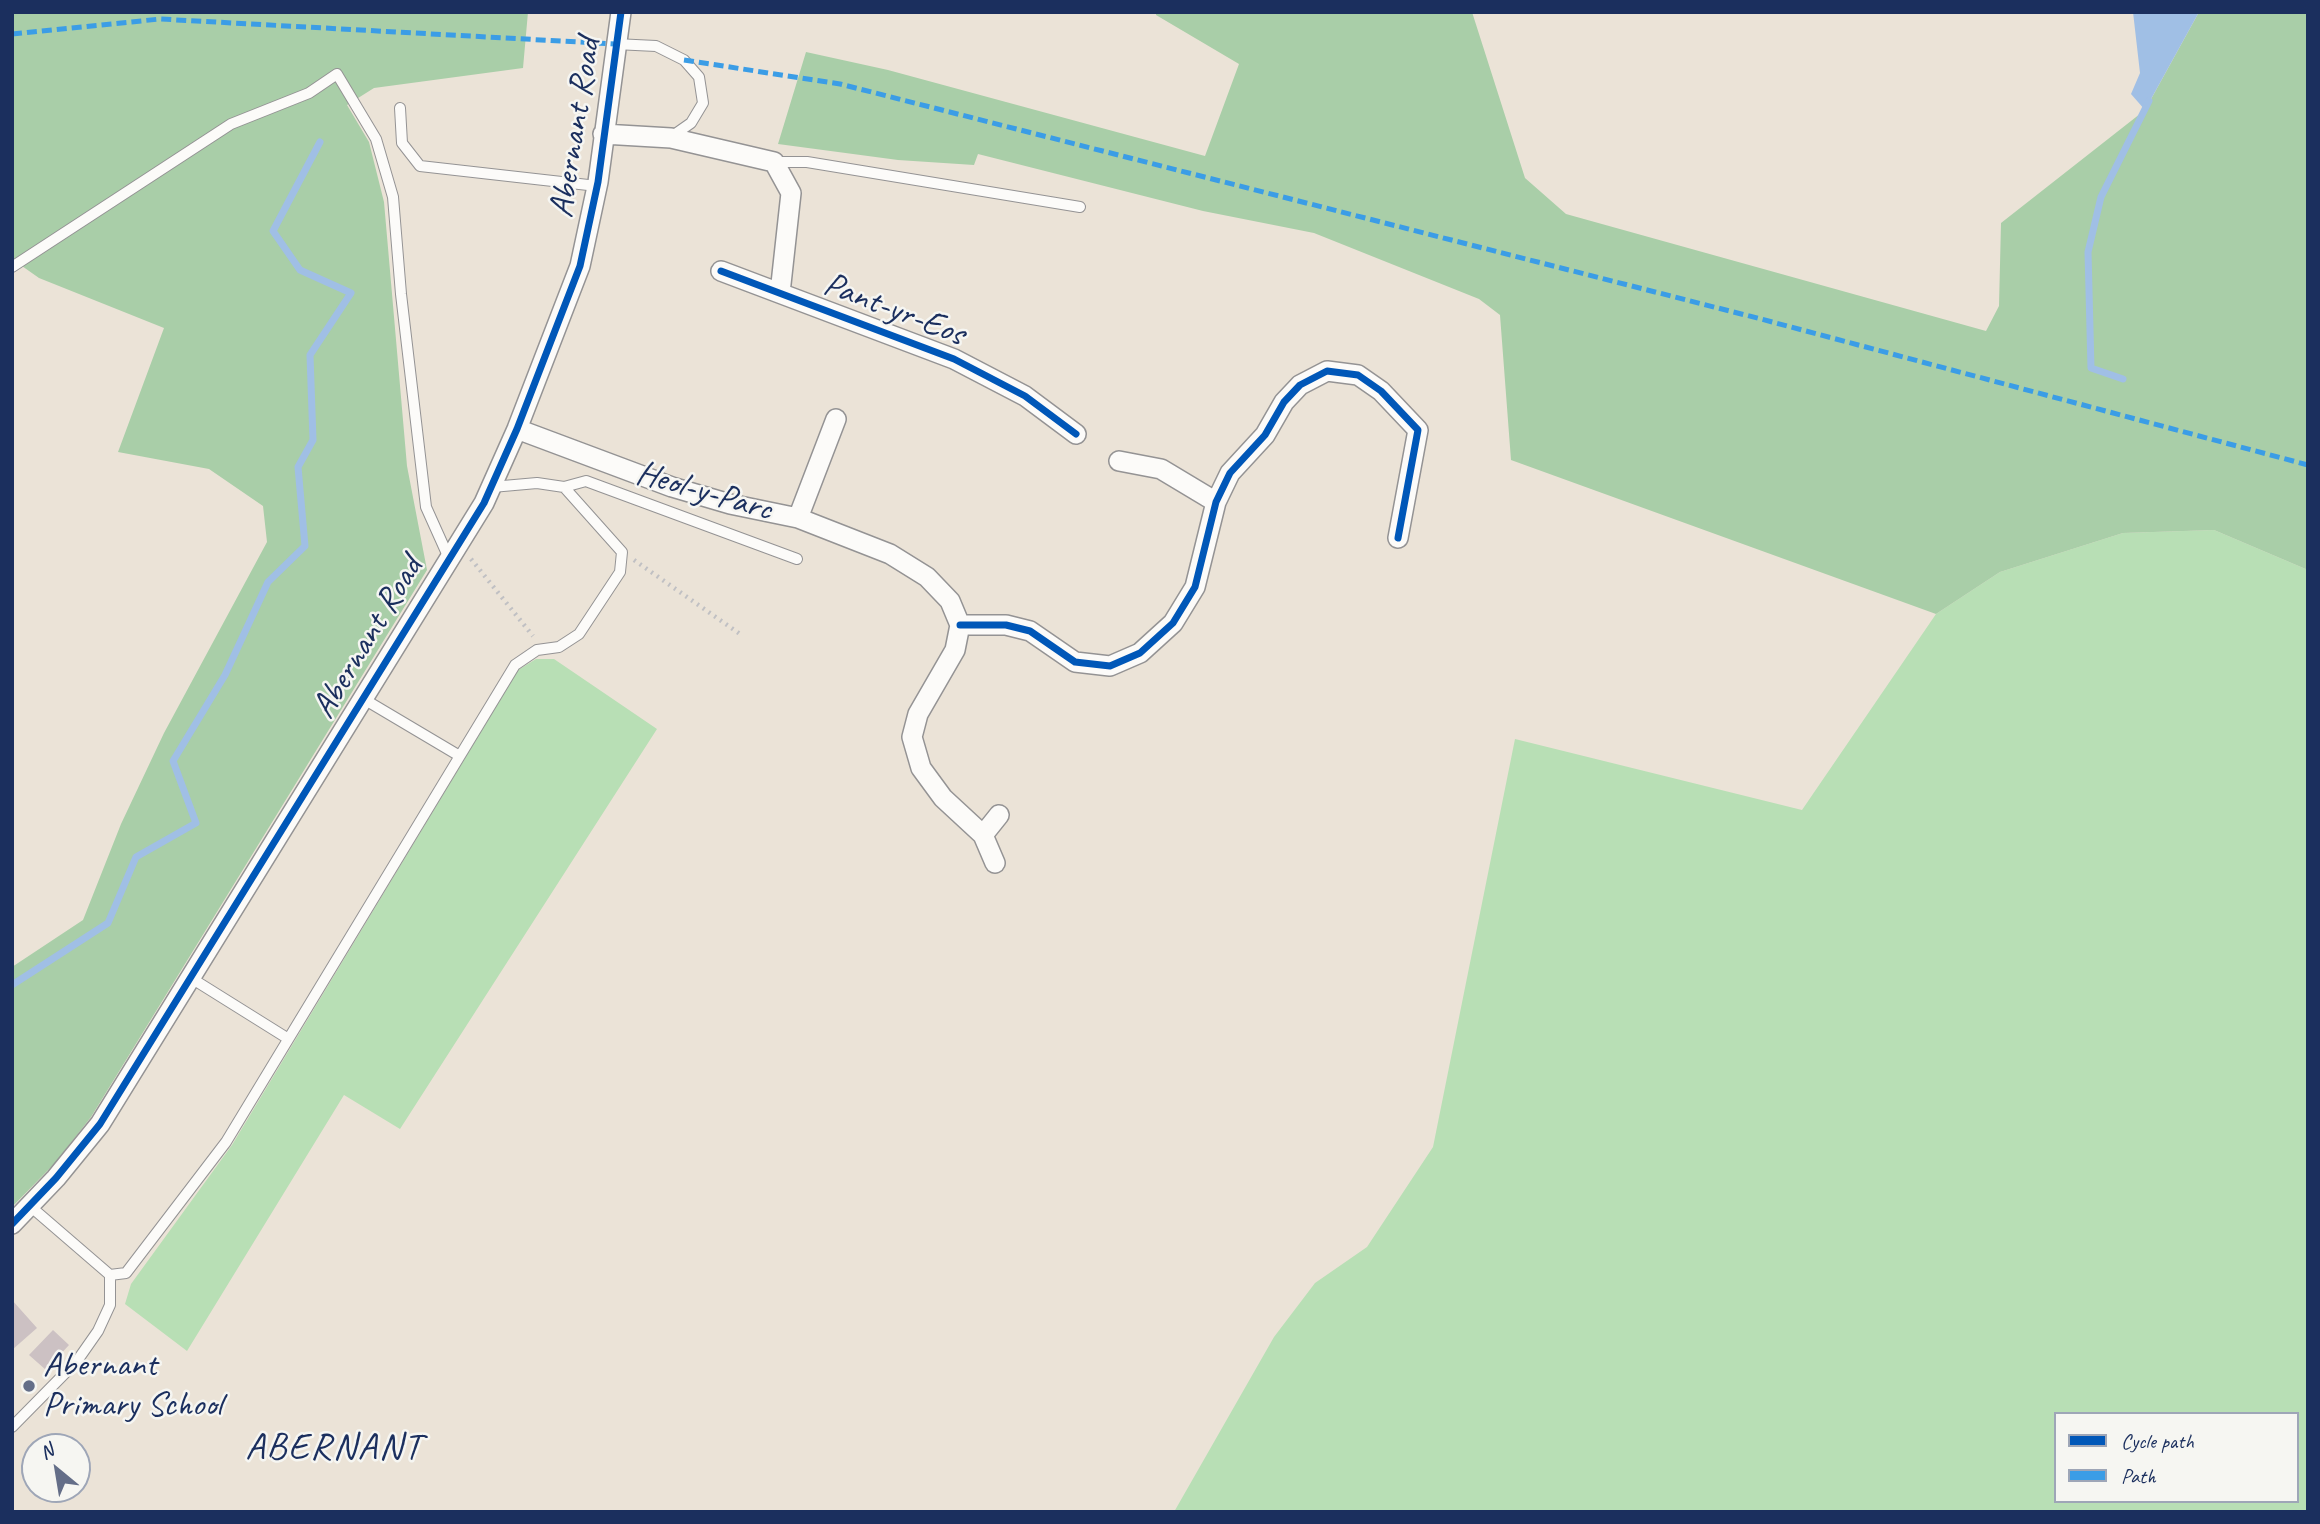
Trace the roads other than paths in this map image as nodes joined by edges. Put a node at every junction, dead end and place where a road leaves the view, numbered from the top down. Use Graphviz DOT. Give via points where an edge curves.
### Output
graph roads {
  1 [pos="621,12"];
  2 [pos="615,44"];
  3 [pos="400,108"];
  4 [pos="603,134"];
  5 [pos="671,138"];
  6 [pos="774,162"];
  7 [pos="597,187"];
  8 [pos="1080,207"];
  9 [pos="12,267"];
  10 [pos="721,271"];
  11 [pos="780,293"];
  12 [pos="836,419"];
  13 [pos="517,429"];
  14 [pos="1076,434"];
  15 [pos="1119,461"];
  16 [pos="491,487"];
  17 [pos="564,487"];
  18 [pos="1216,502"];
  19 [pos="798,519"];
  20 [pos="1398,538"];
  21 [pos="448,556"];
  22 [pos="797,559"];
  23 [pos="960,625"];
  24 [pos="362,698"];
  25 [pos="458,755"];
  26 [pos="999,815"];
  27 [pos="983,835"];
  28 [pos="995,863"];
  29 [pos="191,978"];
  30 [pos="287,1038"];
  31 [pos="30,1206"];
  32 [pos="12,1224"];
  33 [pos="110,1275"];
  34 [pos="12,1427"];
  1 -- 2 [label="street, Abernant Road"];
  2 -- 4 [label="street, Abernant Road"];
  2 -- 5 [label="lane" via="656,46 684,60 699,77 703,103 691,123"];
  3 -- 7 [label="lane" via="402,143 419,166"];
  4 -- 5 [label="street"];
  4 -- 7 [label="street, Abernant Road"];
  5 -- 6 [label="street"];
  6 -- 8 [label="lane" via="807,162"];
  6 -- 11 [label="street, Pant-yr-Eos" via="791,193"];
  7 -- 13 [label="street, Abernant Road" via="580,266"];
  9 -- 21 [label="lane" via="231,124 309,93 337,74 376,139 393,197 426,508"];
  10 -- 11 [label="street, Pant-yr-Eos"];
  11 -- 14 [label="street, Pant-yr-Eos" via="954,359 1025,396"];
  12 -- 19 [label="street"];
  13 -- 16 [label="street, Abernant Road"];
  13 -- 19 [label="street, Heol-y-Parc" via="672,487"];
  15 -- 18 [label="street" via="1161,469"];
  16 -- 17 [label="lane" via="537,483"];
  16 -- 21 [label="street, Abernant Road"];
  17 -- 22 [label="lane" via="586,481"];
  17 -- 25 [label="lane" via="622,552 620,572 579,634 559,647 537,650 515,666"];
  18 -- 20 [label="street" via="1230,473 1265,435 1300,385 1327,371 1358,375 1381,391 1418,430"];
  18 -- 23 [label="street" via="1195,587 1173,623 1139,653 1110,666 1075,662 1030,631 1006,625"];
  19 -- 23 [label="street, Heol-y-Parc" via="890,554 927,577 950,601"];
  21 -- 24 [label="street, Abernant Road"];
  23 -- 27 [label="street" via="955,650 918,714 912,737 921,768 943,798"];
  24 -- 25 [label="lane"];
  24 -- 29 [label="street, Abernant Road"];
  25 -- 30 [label="lane"];
  26 -- 27 [label="street"];
  27 -- 28 [label="street"];
  29 -- 30 [label="lane"];
  29 -- 31 [label="street, Abernant Road" via="100,1124"];
  30 -- 33 [label="lane" via="226,1142 126,1273"];
  31 -- 32 [label="street, Abernant Road"];
  31 -- 33 [label="lane"];
  33 -- 34 [label="lane" via="110,1305 98,1331 77,1361"];
}
